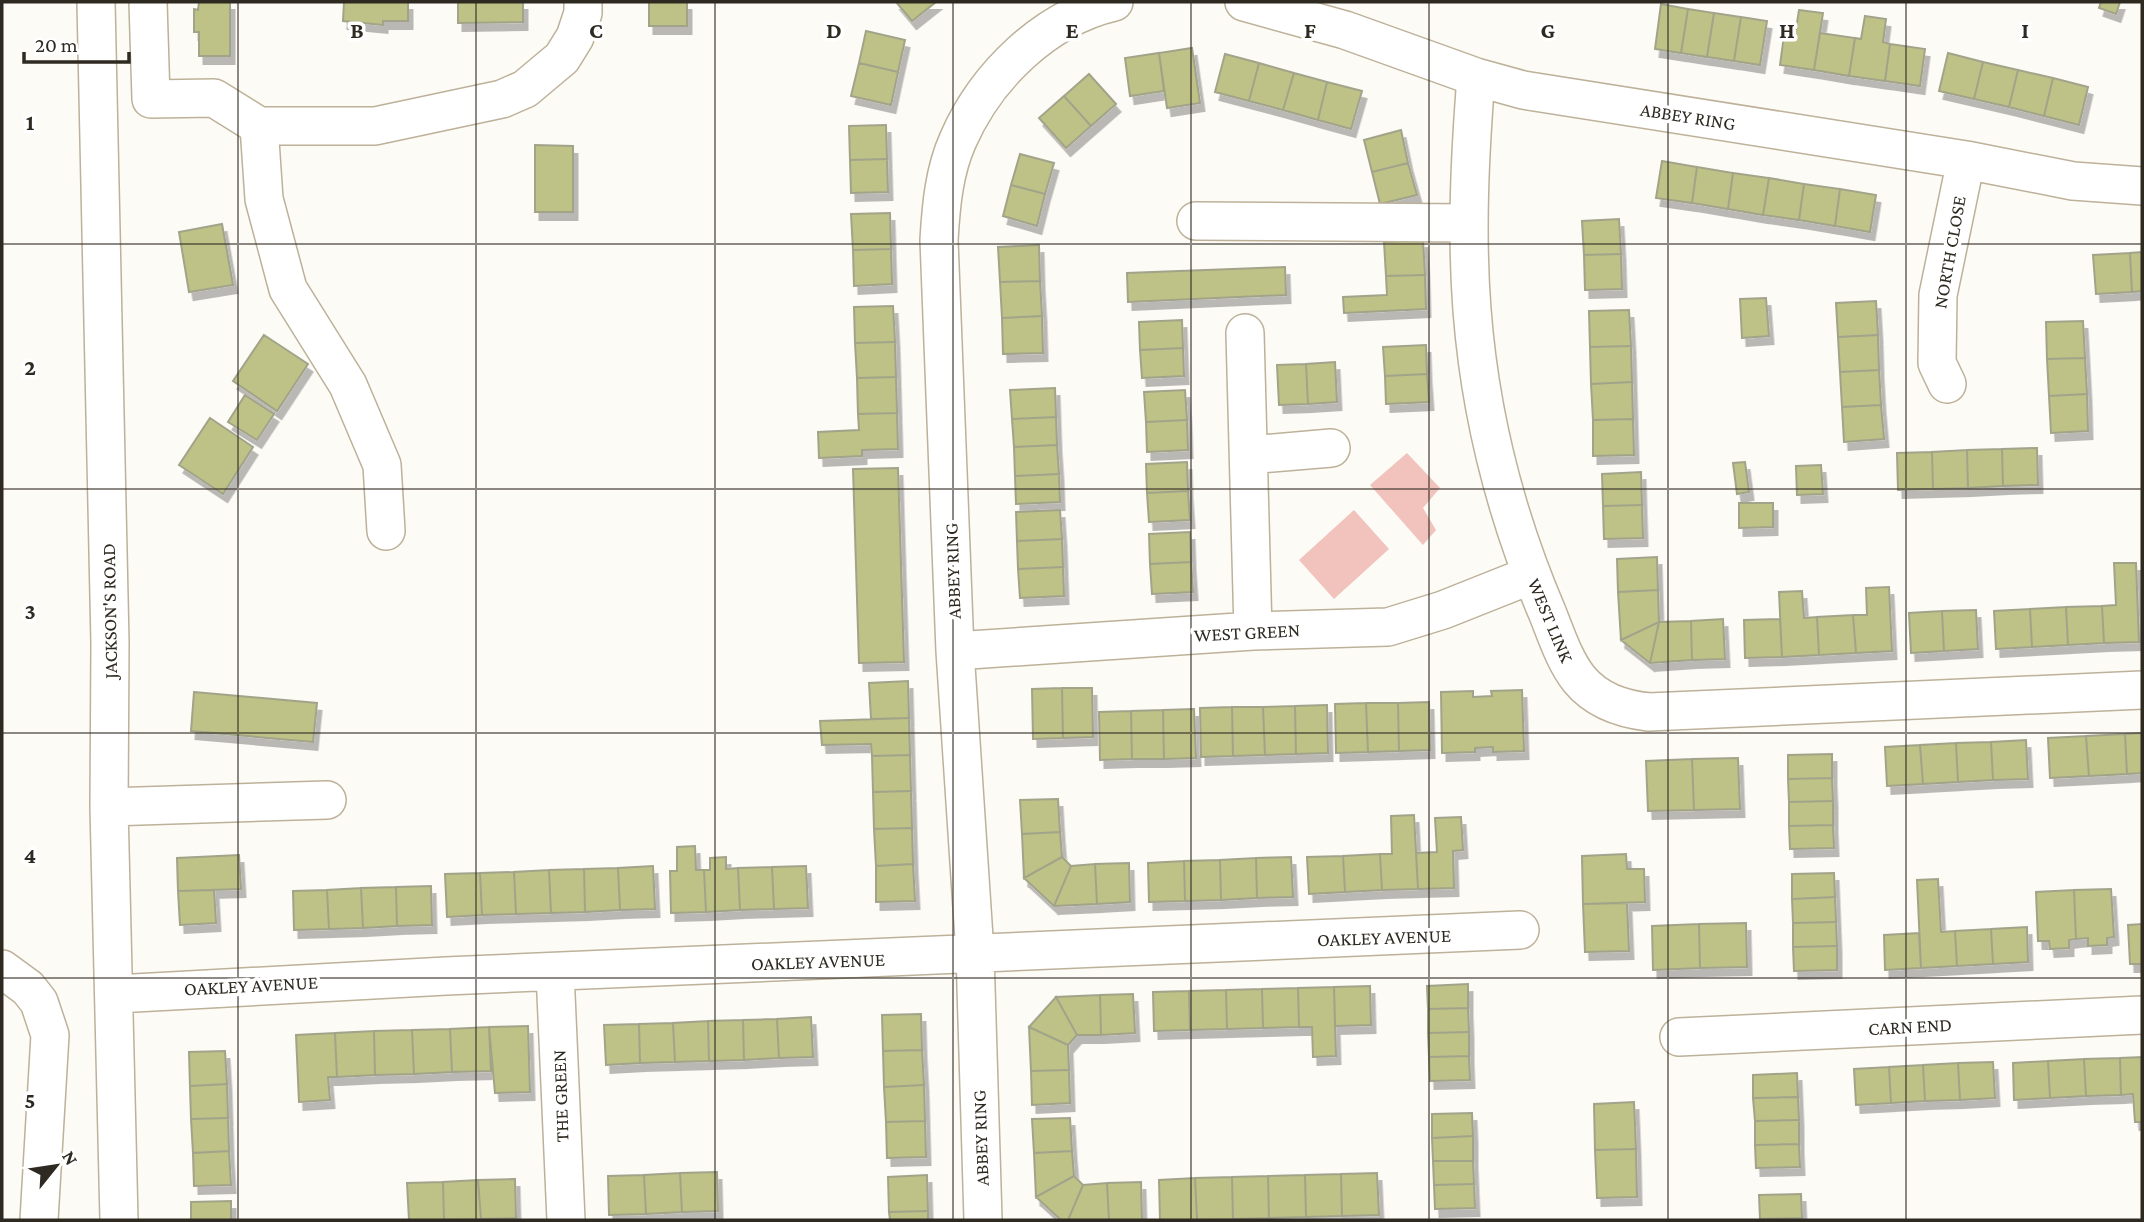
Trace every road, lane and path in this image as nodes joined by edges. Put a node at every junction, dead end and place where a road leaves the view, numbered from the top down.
1 (96, 2) edge
2 (148, 2) edge
3 (583, 2) edge
4 (1114, 2) edge
5 (1244, 2) edge
6 (1476, 77) junction
7 (259, 126) junction
8 (1966, 160) junction
9 (2142, 186) edge
10 (1196, 221) dead end
11 (1468, 223) junction
12 (1245, 333) dead end
13 (1947, 384) dead end
14 (1331, 448) dead end
15 (1249, 454) junction
16 (386, 531) dead end
17 (1531, 575) junction
18 (1253, 631) junction
19 (955, 651) junction
20 (2142, 690) edge
21 (327, 800) dead end
22 (108, 807) junction
23 (1520, 930) dead end
24 (975, 953) junction
25 (2, 969) edge
26 (555, 972) junction
27 (116, 994) junction
28 (2142, 1015) edge
29 (1679, 1037) dead end
30 (39, 1220) edge
31 (119, 1220) edge
32 (566, 1220) edge
33 (983, 1220) edge

1 - 22 street, JACKSON'S ROAD
2 - 7 street
3 - 7 street
4 - 19 street, ABBEY RING
5 - 6 street, ABBEY RING
6 - 8 street, ABBEY RING
6 - 11 street, WEST LINK
7 - 16 street
8 - 9 street, ABBEY RING
8 - 13 street, NORTH CLOSE
10 - 11 street
11 - 17 street, WEST LINK
12 - 15 street
14 - 15 street
15 - 18 street
17 - 18 street, WEST GREEN
17 - 20 street, WEST LINK
18 - 19 street, WEST GREEN
19 - 24 street, ABBEY RING
21 - 22 street
22 - 27 street, JACKSON'S ROAD
23 - 24 street, OAKLEY AVENUE
24 - 26 street, OAKLEY AVENUE
24 - 33 street, ABBEY RING
25 - 30 street
26 - 27 street, OAKLEY AVENUE
26 - 32 street, THE GREEN
27 - 31 street, JACKSON'S ROAD
28 - 29 street, CARN END

